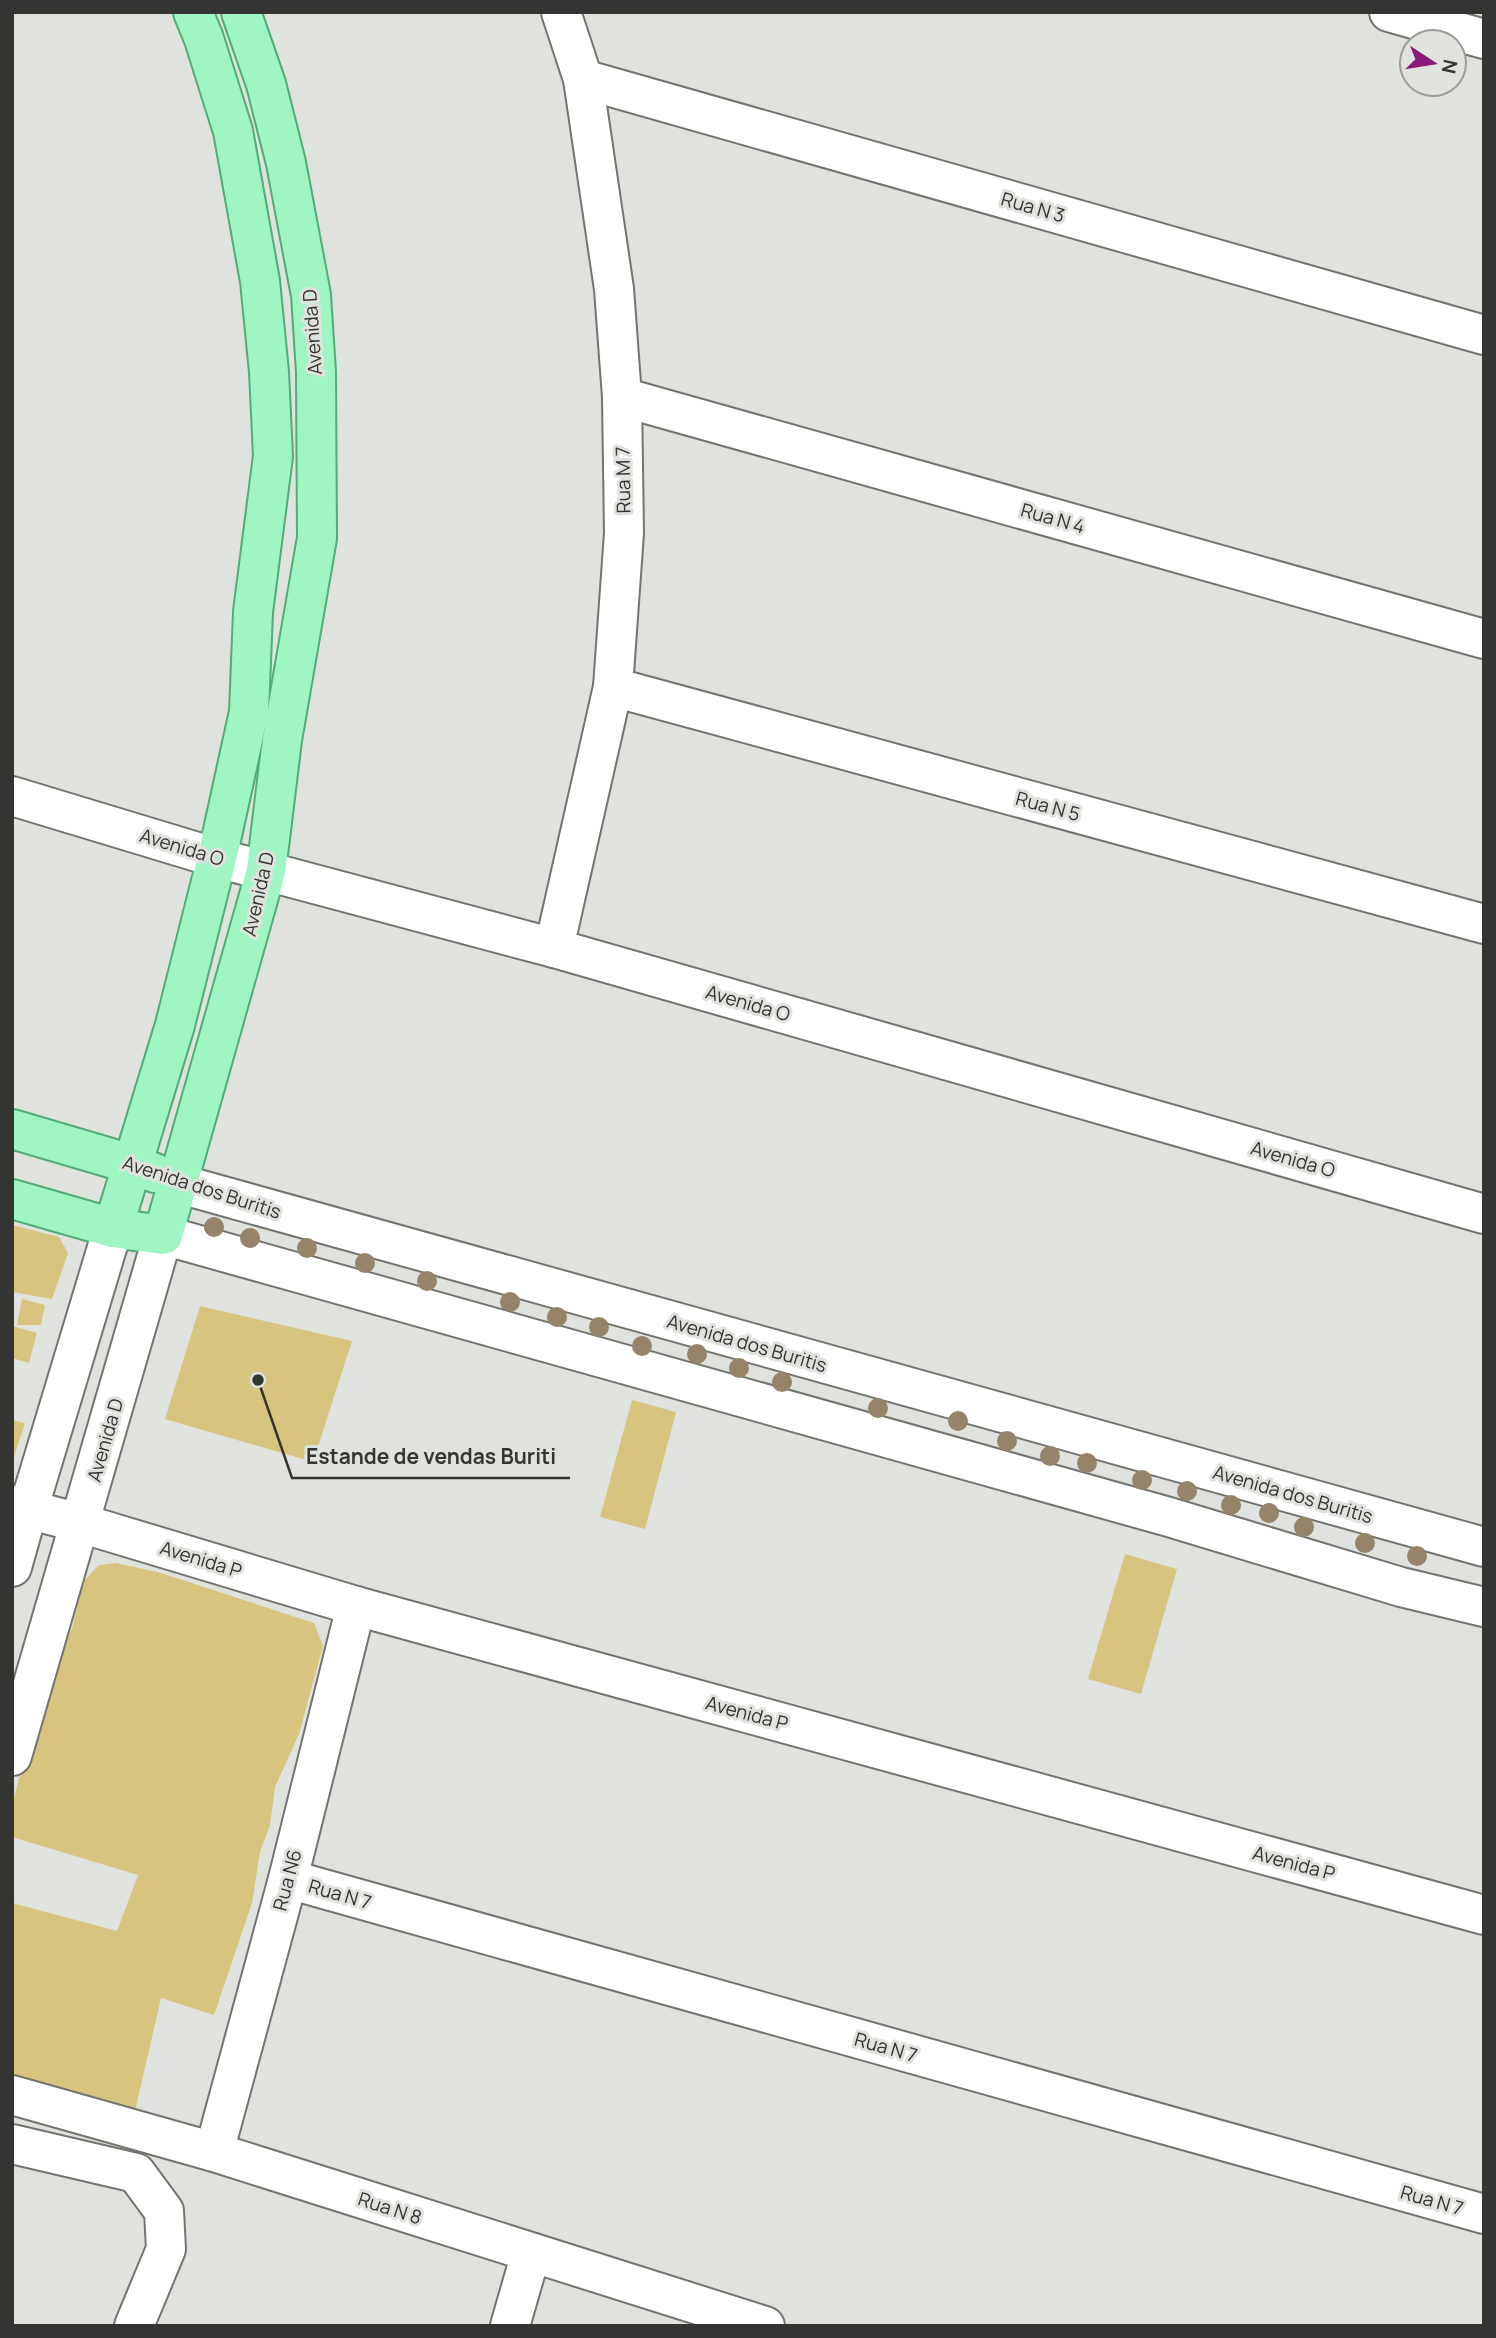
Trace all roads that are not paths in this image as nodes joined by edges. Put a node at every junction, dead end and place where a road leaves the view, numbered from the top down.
1 (193, 12) edge
2 (241, 12) edge
3 (562, 12) edge
4 (1389, 12) edge
5 (1484, 39) edge
6 (583, 79) junction
7 (1484, 335) edge
8 (622, 397) junction
9 (1484, 639) edge
10 (613, 687) junction
11 (12, 796) edge
12 (218, 858) junction
13 (266, 871) junction
14 (1484, 924) edge
15 (554, 948) junction
16 (12, 1129) edge
17 (131, 1164) junction
18 (180, 1184) junction
19 (12, 1199) edge
20 (1484, 1214) edge
21 (113, 1228) junction
22 (163, 1235) junction
23 (20, 1507) edge
24 (80, 1523) junction
25 (1484, 1547) edge
26 (12, 1567) edge
27 (356, 1606) junction
28 (1484, 1607) edge
29 (12, 1756) edge
30 (288, 1879) junction
31 (1484, 1915) edge
32 (12, 2095) edge
33 (12, 2144) edge
34 (214, 2152) junction
35 (1484, 2214) edge
36 (531, 2253) junction
37 (134, 2326) edge
38 (510, 2326) edge
39 (765, 2326) edge

1 - 12 main road
2 - 13 main road, Avenida D
3 - 6 street, Rua M 7
4 - 5 street
6 - 7 street, Rua N 3
6 - 8 street, Rua M 7
8 - 9 street, Rua N 4
8 - 10 street, Rua M 7
10 - 14 street, Rua N 5
10 - 15 street, Rua M 7
11 - 12 street, Avenida O
12 - 13 street, Avenida O
12 - 17 main road
13 - 15 street, Avenida O
13 - 18 main road, Avenida D
15 - 20 street, Avenida O
16 - 17 main road, Avenida dos Buritis
17 - 18 main road, Avenida dos Buritis
17 - 21 main road
18 - 22 main road, Avenida D
18 - 25 street, Avenida dos Buritis
19 - 21 main road
21 - 22 main road
21 - 23 street
22 - 24 street, Avenida D
22 - 28 street
23 - 24 street, Avenida P
23 - 26 street
24 - 27 street, Avenida P
24 - 29 street, Avenida D
27 - 30 street, Rua N6
27 - 31 street, Avenida P
30 - 34 street, Rua N6
30 - 35 street, Rua N 7
32 - 34 street, Rua N 8
33 - 37 street
34 - 36 street, Rua N 8
36 - 38 street
36 - 39 street, Rua N 8

